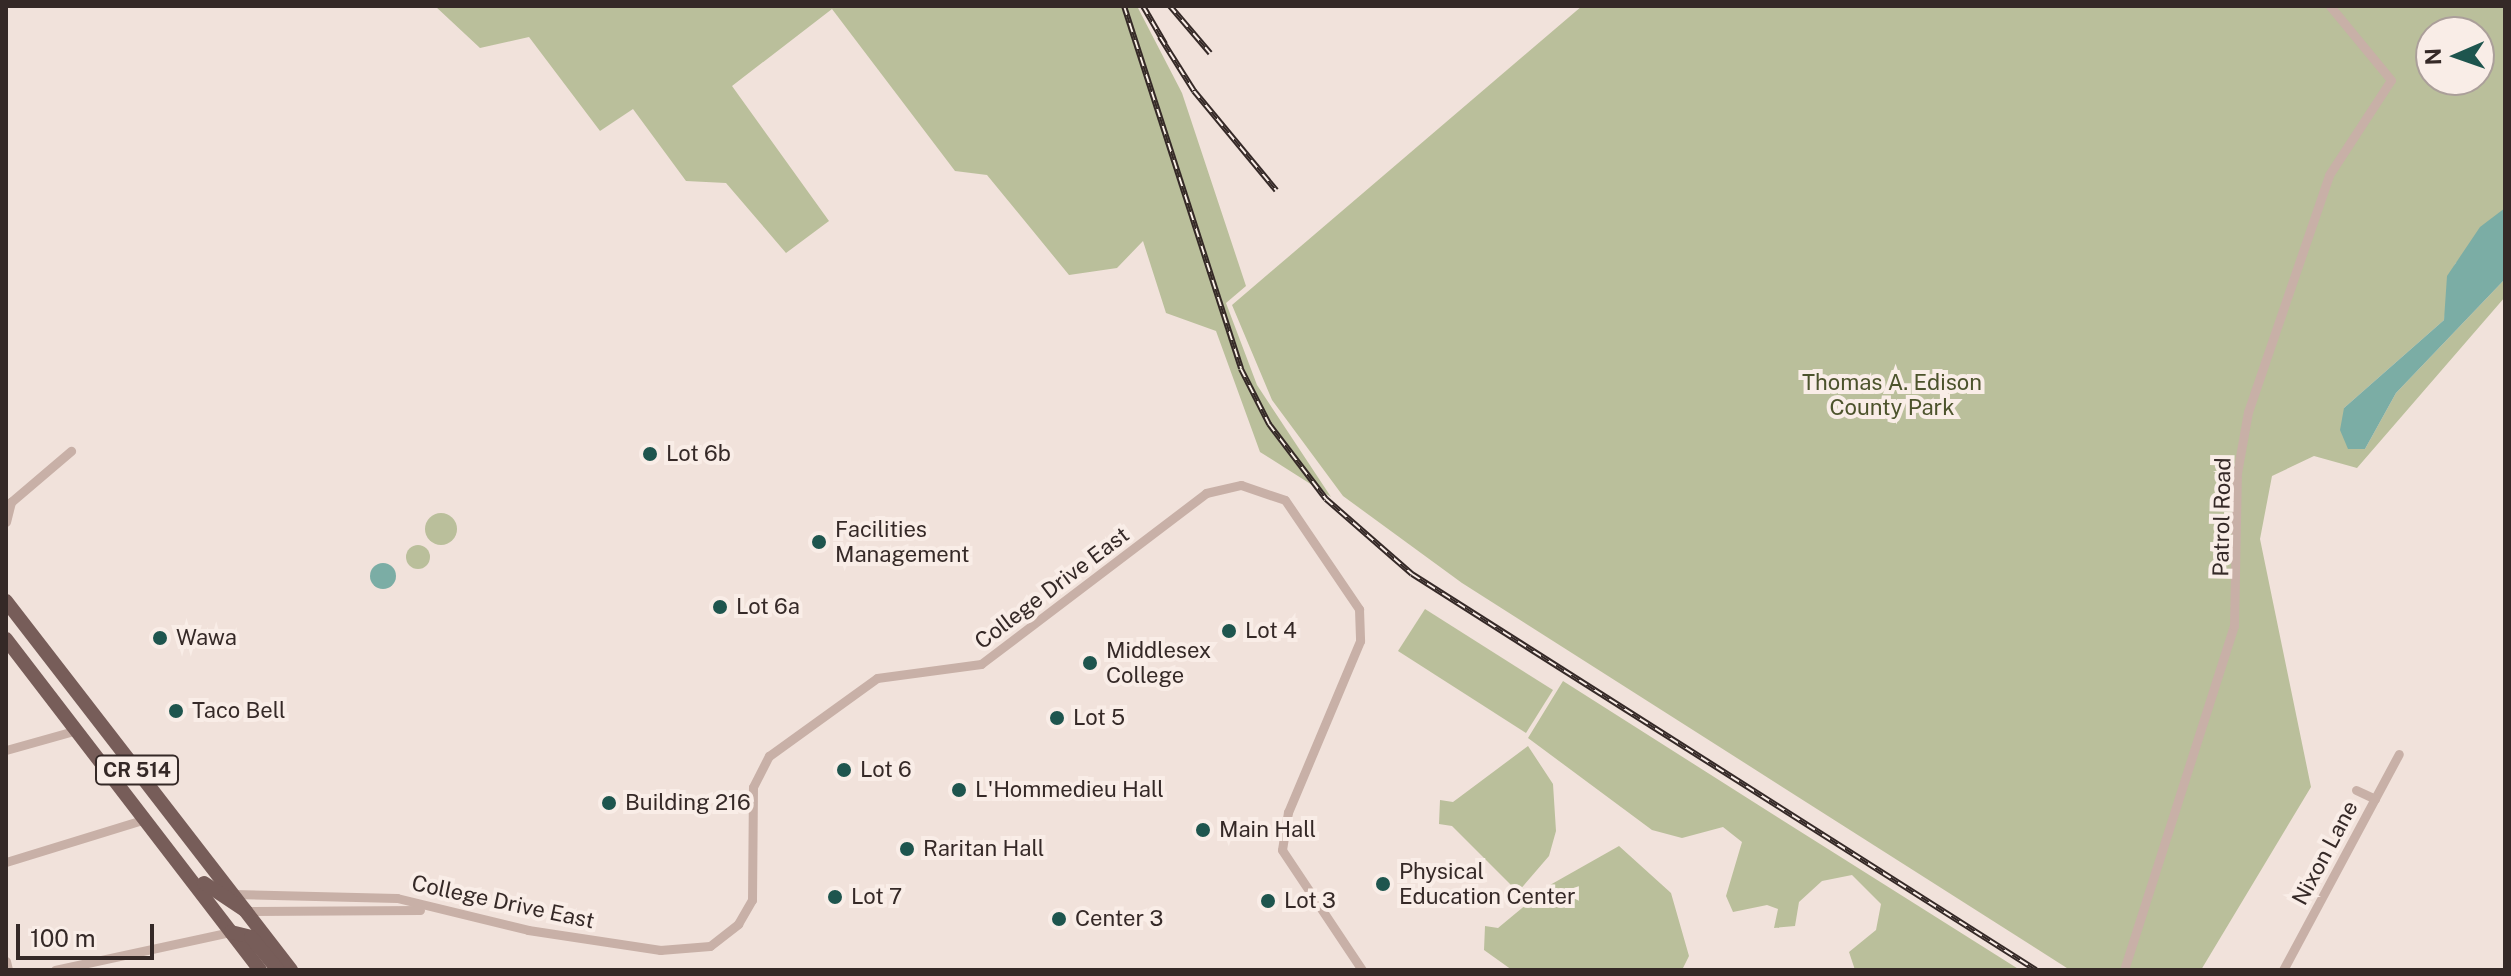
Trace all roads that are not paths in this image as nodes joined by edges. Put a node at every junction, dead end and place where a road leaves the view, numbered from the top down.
1 (2330, 6) edge
2 (71, 451) dead end
3 (8, 502) edge
4 (6, 522) edge
5 (6, 601) edge
6 (7, 642) edge
7 (77, 730) junction
8 (6, 750) edge
9 (2399, 754) dead end
10 (2356, 790) dead end
11 (2375, 799) junction
12 (146, 819) junction
13 (6, 862) edge
14 (185, 867) junction
15 (233, 894) junction
16 (435, 910) junction
17 (247, 911) junction
18 (231, 932) junction
19 (6, 961) edge
20 (8, 970) edge
21 (55, 970) edge
22 (260, 970) edge
23 (278, 970) edge
24 (291, 970) edge
25 (1362, 970) edge
26 (2124, 970) edge
27 (2283, 970) edge

1 - 26 street, Patrol Road
2 - 3 street
3 - 4 street
5 - 15 main road, CR 514
6 - 7 main road, CR 514
7 - 8 street
7 - 12 main road, CR 514
9 - 11 street, Nixon Lane
10 - 11 street
11 - 27 street, Nixon Lane
12 - 13 street
12 - 14 main road, CR 514
14 - 17 main road
14 - 18 main road, CR 514
15 - 16 street, College Drive East
15 - 17 main road, CR 514
16 - 17 street
16 - 25 street, College Drive East
17 - 24 main road, CR 514
18 - 21 street
18 - 22 main road, CR 514
18 - 23 main road
19 - 20 street

